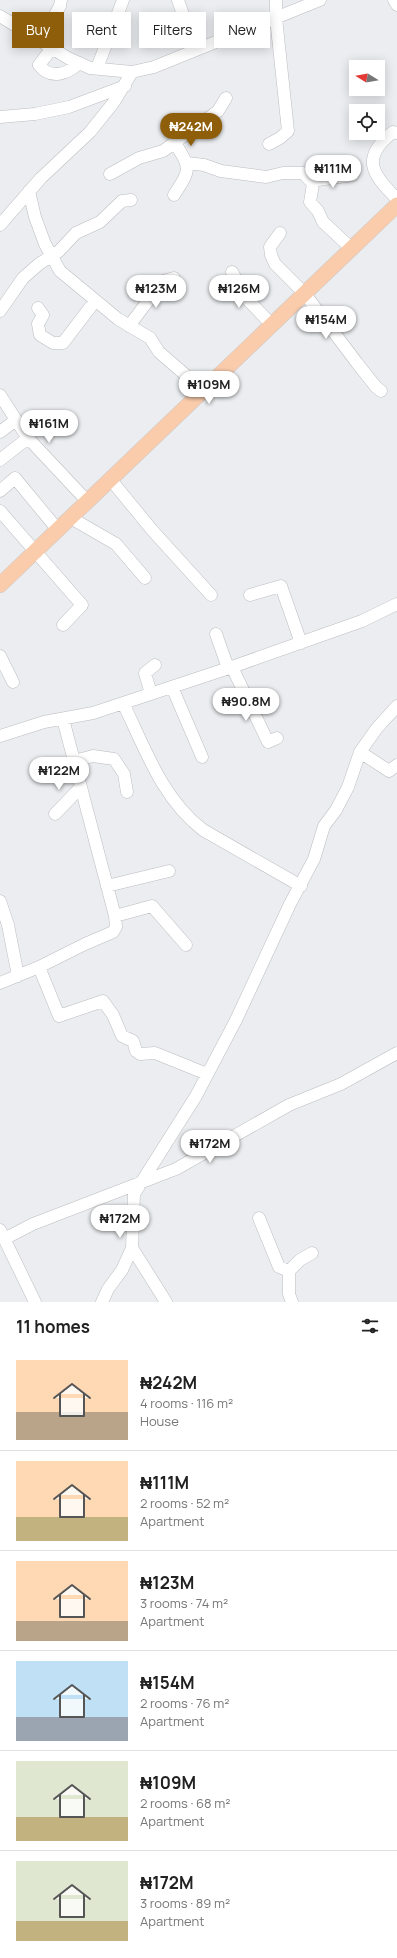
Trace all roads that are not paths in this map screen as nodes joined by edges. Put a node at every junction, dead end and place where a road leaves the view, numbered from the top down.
1 (61, 0) edge
2 (123, 0) edge
3 (178, 0) edge
4 (276, 0) edge
5 (320, 0) edge
6 (394, 0) edge
7 (397, 5) edge
8 (57, 12) edge
9 (0, 16) edge
10 (276, 18) junction
11 (12, 24) edge
12 (52, 48) joint
13 (195, 50) junction
14 (79, 63) junction
15 (97, 68) junction
16 (132, 72) junction
17 (125, 86) junction
18 (226, 98) dead end
19 (0, 117) edge
20 (397, 133) edge
21 (175, 143) junction
22 (269, 144) dead end
23 (187, 163) junction
24 (110, 174) dead end
25 (354, 175) dead end
26 (311, 181) junction
27 (30, 191) junction
28 (174, 195) dead end
29 (397, 199) edge
30 (131, 200) dead end
31 (397, 205) edge
32 (0, 225) edge
33 (280, 233) dead end
34 (352, 249) junction
35 (52, 257) junction
36 (232, 272) dead end
37 (174, 278) dead end
38 (305, 294) junction
39 (95, 301) junction
40 (38, 308) dead end
41 (0, 311) edge
42 (272, 325) junction
43 (129, 326) junction
44 (204, 391) junction
45 (381, 391) dead end
46 (0, 396) edge
47 (16, 420) junction
48 (0, 432) edge
49 (28, 438) junction
50 (0, 460) edge
51 (110, 480) junction
52 (0, 491) edge
53 (88, 502) junction
54 (0, 511) edge
55 (71, 518) junction
56 (58, 530) junction
57 (35, 552) junction
58 (145, 578) dead end
59 (0, 585) edge
60 (211, 595) dead end
61 (250, 595) dead end
62 (397, 604) edge
63 (63, 625) dead end
64 (216, 634) dead end
65 (301, 642) junction
66 (0, 656) edge
67 (155, 665) dead end
68 (230, 668) junction
69 (13, 682) dead end
70 (172, 687) junction
71 (151, 694) junction
72 (123, 703) junction
73 (270, 704) dead end
74 (397, 706) edge
75 (254, 711) junction
76 (63, 719) junction
77 (0, 736) edge
78 (277, 738) dead end
79 (360, 752) junction
80 (202, 756) dead end
81 (74, 761) junction
82 (397, 765) edge
83 (81, 786) junction
84 (127, 792) dead end
85 (55, 814) dead end
86 (170, 871) dead end
87 (107, 886) junction
88 (301, 886) junction
89 (0, 901) edge
90 (115, 916) junction
91 (186, 945) dead end
92 (39, 968) junction
93 (18, 976) junction
94 (0, 983) edge
95 (397, 1053) edge
96 (207, 1074) junction
97 (141, 1184) junction
98 (259, 1218) dead end
99 (2, 1234) edge
100 (132, 1248) junction
101 (312, 1253) dead end
102 (289, 1271) junction
103 (35, 1302) edge
104 (102, 1302) edge
105 (166, 1302) edge
106 (292, 1302) edge

1 - 8 street
2 - 15 street
3 - 13 street
4 - 10 street
5 - 10 street
6 - 7 street
9 - 11 street
10 - 13 street
10 - 22 street
12 - 14 street
12 - 14 street
13 - 16 street
14 - 15 street
15 - 16 street
16 - 17 street
17 - 19 street
17 - 27 street
18 - 21 street
20 - 29 street
21 - 23 street
21 - 24 street
23 - 26 street
23 - 28 street
25 - 26 street
26 - 34 street
27 - 32 street
27 - 35 street
30 - 35 street
31 - 34 main road
33 - 38 street
34 - 38 main road
35 - 39 street
35 - 41 street
36 - 42 street
37 - 43 street
38 - 42 main road
38 - 45 street
39 - 40 street
39 - 43 street
42 - 44 main road
43 - 44 street
44 - 51 main road
46 - 47 street
47 - 48 street
47 - 49 street
49 - 50 street
49 - 53 street
51 - 53 main road
51 - 60 street
52 - 56 street
53 - 55 main road
54 - 57 street
55 - 56 main road
55 - 58 street
56 - 57 main road
57 - 59 main road
57 - 63 street
61 - 65 street
62 - 65 street
64 - 68 street
65 - 68 street
66 - 69 street
67 - 71 street
68 - 70 street
68 - 75 street
70 - 71 street
70 - 80 street
71 - 72 street
72 - 76 street
72 - 88 street
73 - 75 street
74 - 79 street
75 - 78 street
76 - 77 street
76 - 81 street
79 - 82 street
79 - 88 street
81 - 83 street
81 - 84 street
83 - 85 street
83 - 87 street
86 - 87 street
87 - 90 street
88 - 96 street
89 - 93 street
90 - 91 street
90 - 92 street
92 - 93 street
92 - 96 street
93 - 94 street
95 - 97 street
96 - 97 street
97 - 99 street
97 - 100 street
98 - 102 street
99 - 103 street
100 - 104 street
100 - 105 street
101 - 102 street
102 - 106 street

